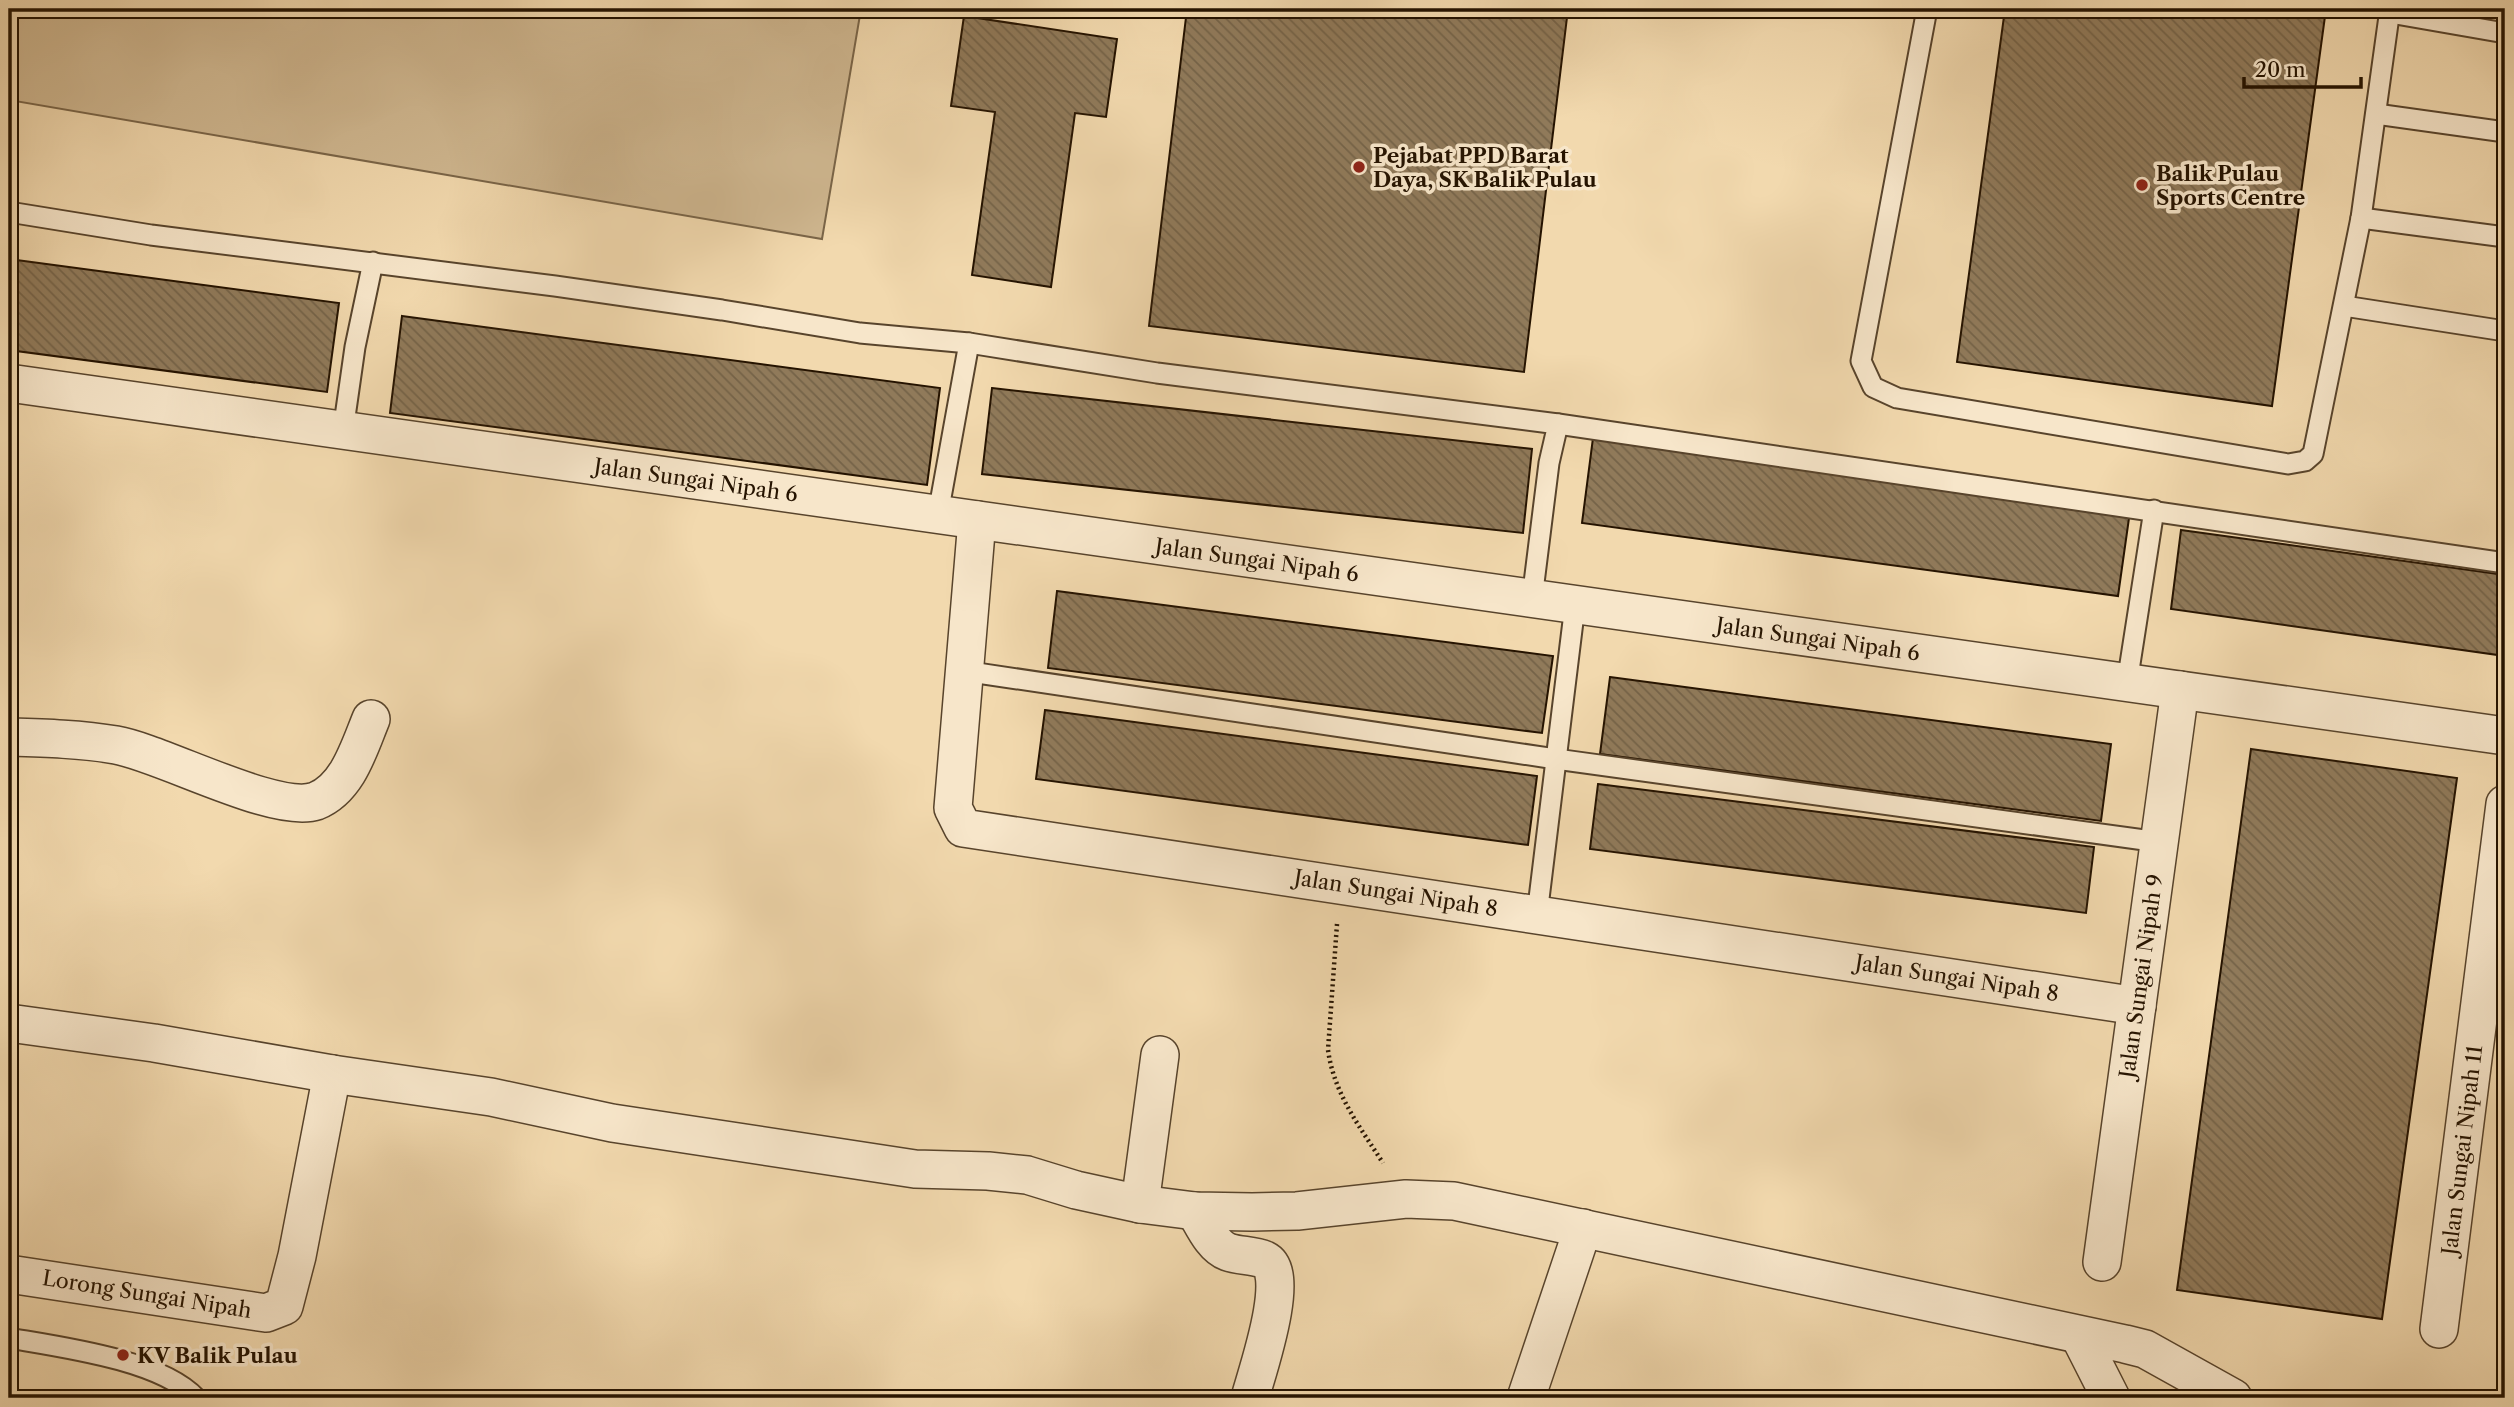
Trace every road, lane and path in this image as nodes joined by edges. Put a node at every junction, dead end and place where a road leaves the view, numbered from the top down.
1 (1927, 9) edge
2 (2390, 11) edge
3 (2505, 33) edge
4 (2376, 114) junction
5 (2505, 132) edge
6 (9, 212) edge
7 (2361, 218) junction
8 (2505, 237) edge
9 (373, 262) junction
10 (2344, 306) junction
11 (2505, 331) edge
12 (969, 343) junction
13 (9, 383) edge
14 (1558, 424) junction
15 (343, 431) junction
16 (2154, 510) junction
17 (938, 514) junction
18 (977, 520) junction
19 (2505, 563) edge
20 (1532, 599) junction
21 (1575, 605) junction
22 (964, 671) junction
23 (2127, 683) junction
24 (2180, 690) junction
25 (371, 719) dead end
26 (2505, 736) edge
27 (9, 737) edge
28 (1556, 759) junction
29 (2505, 804) edge
30 (2159, 842) junction
31 (1339, 885) junction
32 (1537, 915) junction
33 (2137, 1006) junction
34 (9, 1023) edge
35 (1160, 1055) dead end
36 (332, 1074) junction
37 (1406, 1199) junction
38 (1140, 1204) junction
39 (1195, 1211) junction
40 (1583, 1228) junction
41 (2102, 1262) dead end
42 (9, 1274) edge
43 (2439, 1329) dead end
44 (2079, 1335) junction
45 (9, 1338) edge
46 (196, 1398) edge
47 (1250, 1398) edge
48 (1526, 1398) edge
49 (2111, 1398) edge
50 (2233, 1398) edge

1 - 10 lane
2 - 3 lane
2 - 4 lane
4 - 5 lane
4 - 7 lane
6 - 9 lane
7 - 8 lane
7 - 10 lane
9 - 12 lane
9 - 15 lane
10 - 11 lane
12 - 14 lane
12 - 17 lane
13 - 15 street, Jalan Sungai Nipah 6
14 - 16 lane
14 - 20 lane
15 - 17 street, Jalan Sungai Nipah 6
16 - 19 lane
16 - 23 lane
17 - 18 street, Jalan Sungai Nipah 6
18 - 20 street, Jalan Sungai Nipah 6
18 - 22 street, Jalan Sungai Nipah 8
20 - 21 street, Jalan Sungai Nipah 6
21 - 23 street, Jalan Sungai Nipah 6
21 - 28 lane
22 - 28 lane
22 - 31 street, Jalan Sungai Nipah 8
23 - 24 street, Jalan Sungai Nipah 6
24 - 26 street, Jalan Sungai Nipah 6
24 - 30 street, Jalan Sungai Nipah 9
25 - 27 street
28 - 30 lane
28 - 32 lane
29 - 43 street, Jalan Sungai Nipah 11
30 - 33 street, Jalan Sungai Nipah 9
31 - 32 street, Jalan Sungai Nipah 8
31 - 37 path
32 - 33 street, Jalan Sungai Nipah 8
33 - 41 street, Jalan Sungai Nipah 9
34 - 36 street
35 - 38 street
36 - 38 street
36 - 42 street, Lorong Sungai Nipah
37 - 39 street
37 - 40 street
38 - 39 street
39 - 47 street
40 - 44 street
40 - 48 street
44 - 49 street
44 - 50 street
45 - 46 lane

